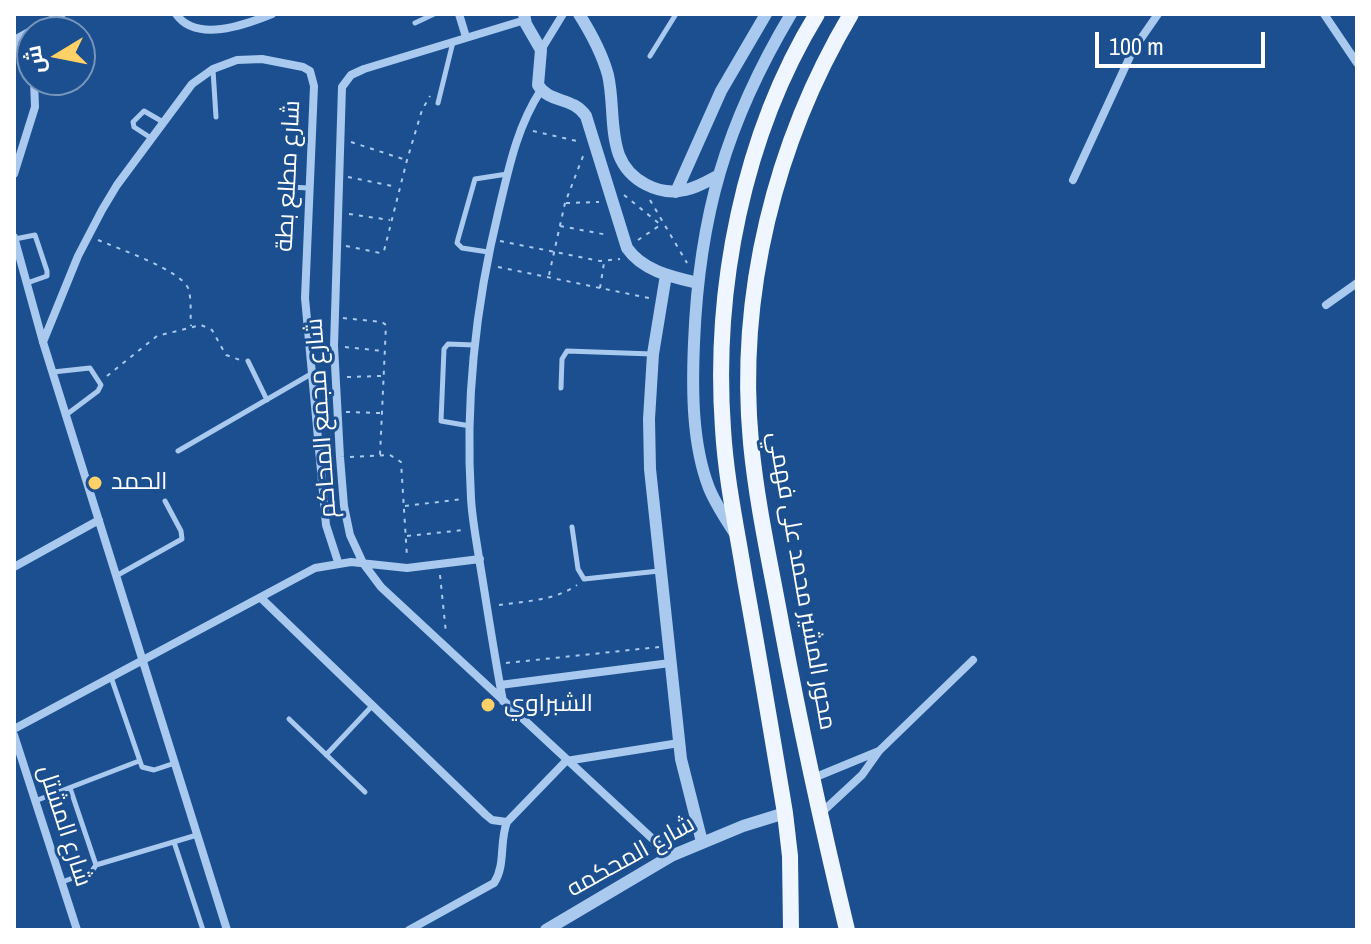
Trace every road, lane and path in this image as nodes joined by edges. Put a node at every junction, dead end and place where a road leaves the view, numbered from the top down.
1 (62, 14) edge
2 (176, 14) edge
3 (272, 14) edge
4 (434, 14) edge
5 (459, 14) edge
6 (563, 14) edge
7 (579, 14) edge
8 (676, 14) edge
9 (766, 14) edge
10 (791, 14) edge
11 (817, 14) edge
12 (851, 14) edge
13 (1158, 14) edge
14 (1324, 14) edge
15 (525, 17) edge
16 (415, 23) dead end
17 (466, 37) junction
18 (453, 41) junction
19 (14, 42) edge
20 (541, 50) junction
21 (650, 56) dead end
22 (1357, 63) edge
23 (213, 69) junction
24 (443, 86) junction
25 (541, 90) junction
26 (35, 96) edge
27 (438, 103) dead end
28 (216, 117) dead end
29 (163, 122) junction
30 (520, 127) junction
31 (616, 137) junction
32 (151, 138) junction
33 (340, 139) junction
34 (593, 143) junction
35 (407, 160) junction
36 (14, 174) edge
37 (508, 174) junction
38 (339, 175) junction
39 (719, 175) junction
40 (639, 180) junction
41 (1073, 180) dead end
42 (607, 182) junction
43 (289, 187) dead end
44 (399, 187) junction
45 (309, 188) junction
46 (676, 192) junction
47 (613, 202) junction
48 (565, 203) junction
49 (338, 213) junction
50 (391, 220) junction
51 (662, 224) junction
52 (560, 226) junction
53 (88, 236) junction
54 (14, 238) edge
55 (491, 239) junction
56 (337, 244) junction
57 (626, 246) junction
58 (488, 252) junction
59 (554, 252) junction
60 (604, 261) junction
61 (485, 265) junction
62 (666, 275) junction
63 (549, 276) junction
64 (698, 282) junction
65 (27, 283) junction
66 (1357, 283) edge
67 (600, 288) junction
68 (662, 301) junction
69 (1326, 305) dead end
70 (334, 317) junction
71 (191, 327) junction
72 (43, 342) junction
73 (474, 345) junction
74 (334, 346) junction
75 (384, 351) junction
76 (653, 354) junction
77 (248, 361) joint
78 (53, 372) junction
79 (311, 374) junction
80 (382, 376) junction
81 (335, 378) junction
82 (100, 381) junction
83 (561, 388) dead end
84 (267, 400) junction
85 (337, 412) junction
86 (381, 413) junction
87 (66, 415) junction
88 (470, 426) junction
89 (178, 451) dead end
90 (380, 455) junction
91 (340, 457) junction
92 (471, 498) junction
93 (165, 501) dead end
94 (404, 506) junction
95 (99, 520) junction
96 (572, 527) dead end
97 (474, 529) junction
98 (406, 536) junction
99 (738, 539) junction
100 (480, 559) junction
101 (338, 562) junction
102 (363, 563) junction
103 (438, 564) junction
104 (14, 567) edge
105 (407, 568) junction
106 (660, 571) junction
107 (116, 576) junction
108 (584, 579) junction
109 (261, 598) junction
110 (486, 607) junction
111 (668, 646) junction
112 (448, 650) junction
113 (973, 660) dead end
114 (143, 661) junction
115 (670, 663) junction
116 (496, 665) junction
117 (111, 677) junction
118 (500, 685) junction
119 (503, 702) junction
120 (373, 705) junction
121 (289, 719) dead end
122 (14, 732) edge
123 (679, 743) junction
124 (879, 751) junction
125 (326, 755) junction
126 (139, 761) junction
127 (566, 761) junction
128 (175, 763) junction
129 (811, 779) junction
130 (70, 788) junction
131 (365, 792) dead end
132 (35, 801) junction
133 (785, 813) junction
134 (819, 815) junction
135 (507, 822) junction
136 (197, 835) junction
137 (174, 842) junction
138 (702, 842) junction
139 (671, 856) junction
140 (96, 865) junction
141 (62, 882) junction
142 (77, 930) edge
143 (203, 930) edge
144 (227, 930) edge
145 (409, 930) edge
146 (546, 930) edge
147 (791, 930) edge
148 (847, 930) edge

1 - 19 street
2 - 3 street
4 - 16 lane
5 - 17 street
6 - 20 street
7 - 31 street
8 - 21 lane
9 - 46 street
10 - 39 street
11 - 99 main road
12 - 129 main road, محور المشير محمد على فهمي
13 - 41 street
14 - 22 street
15 - 17 street, شارع مجمع المحاكم
15 - 20 street
17 - 18 street, شارع مجمع المحاكم
18 - 24 lane
18 - 33 street, شارع مجمع المحاكم
20 - 25 street
23 - 28 lane
23 - 29 street, شارع مطلع بطة
23 - 45 street, شارع مطلع بطة
24 - 27 lane
24 - 35 path
25 - 30 street
25 - 34 street
26 - 36 street
29 - 32 street, شارع مطلع بطة
29 - 32 lane
30 - 34 path
30 - 37 street
31 - 34 street
31 - 40 street
32 - 53 street, شارع مطلع بطة
33 - 35 path
33 - 38 street, شارع مجمع المحاكم
34 - 42 street
34 - 48 path
35 - 44 path
37 - 55 street
37 - 58 lane
38 - 44 path
38 - 49 street, شارع مجمع المحاكم
39 - 46 street
39 - 64 street
40 - 46 street
40 - 51 path
42 - 47 street
42 - 51 path
43 - 45 lane
44 - 50 path
45 - 79 street, شارع مطلع بطة
47 - 48 path
47 - 57 street
48 - 52 path
49 - 50 path
49 - 56 street, شارع مجمع المحاكم
50 - 56 path
51 - 57 path
51 - 64 path
52 - 57 path
52 - 59 path
53 - 71 path
53 - 72 street, شارع مطلع بطة
54 - 65 street
54 - 65 lane
55 - 58 street
55 - 59 path
56 - 70 street, شارع مجمع المحاكم
57 - 60 path
57 - 62 street
58 - 61 street
59 - 60 path
59 - 63 path
60 - 67 path
61 - 63 path
61 - 73 street
62 - 64 street
62 - 68 street
63 - 67 path
64 - 99 street
65 - 72 street
66 - 69 street
67 - 68 path
68 - 76 street
70 - 74 street, شارع مجمع المحاكم
70 - 75 path
71 - 77 path
71 - 82 path
72 - 78 street
73 - 88 street
73 - 88 lane
74 - 75 path
74 - 81 street, شارع مجمع المحاكم
75 - 80 path
76 - 83 lane
76 - 106 street
77 - 84 lane
78 - 82 lane
78 - 87 street
79 - 84 lane
79 - 101 street, شارع مطلع بطة
80 - 81 path
80 - 86 path
81 - 85 street, شارع مجمع المحاكم
82 - 87 lane
84 - 89 lane
85 - 86 path
85 - 91 street, شارع مجمع المحاكم
86 - 90 path
87 - 95 street
88 - 92 street
90 - 91 path
90 - 94 path
91 - 102 street, شارع مجمع المحاكم
92 - 94 path
92 - 97 street
93 - 107 lane
94 - 98 path
95 - 104 street
95 - 107 street
96 - 108 lane
97 - 98 path
97 - 100 street
98 - 105 path
99 - 133 main road
100 - 103 street
100 - 110 street
101 - 102 street
101 - 109 street
102 - 105 street
102 - 112 street, شارع مجمع المحاكم
103 - 105 street
103 - 112 path
106 - 108 lane
106 - 111 street
107 - 114 street
108 - 110 path
109 - 114 street
109 - 120 street
110 - 116 street
111 - 115 street
111 - 116 path
112 - 119 street, شارع مجمع المحاكم
113 - 124 street
114 - 117 street
114 - 128 street
115 - 118 street
115 - 123 street
116 - 118 street
117 - 122 street
117 - 126 lane
118 - 119 street
119 - 127 street, شارع مجمع المحاكم
120 - 125 lane
120 - 135 street
121 - 125 lane
122 - 132 street, شارع المشتل
123 - 127 street
123 - 138 street
124 - 129 street
124 - 134 street
125 - 131 lane
126 - 128 lane
126 - 130 lane
127 - 135 street
127 - 139 street, شارع مجمع المحاكم
128 - 136 street
129 - 134 main road, محور المشير محمد على فهمي
130 - 132 lane
130 - 140 lane
132 - 141 street, شارع المشتل
133 - 138 street, شارع المحكمه
133 - 147 main road
134 - 148 main road, محور المشير محمد على فهمي
135 - 145 street
136 - 137 lane
136 - 144 street
137 - 140 lane
137 - 143 lane
138 - 139 street, شارع المحكمه
139 - 146 street, شارع المحكمه
140 - 141 lane
141 - 142 street, شارع المشتل

